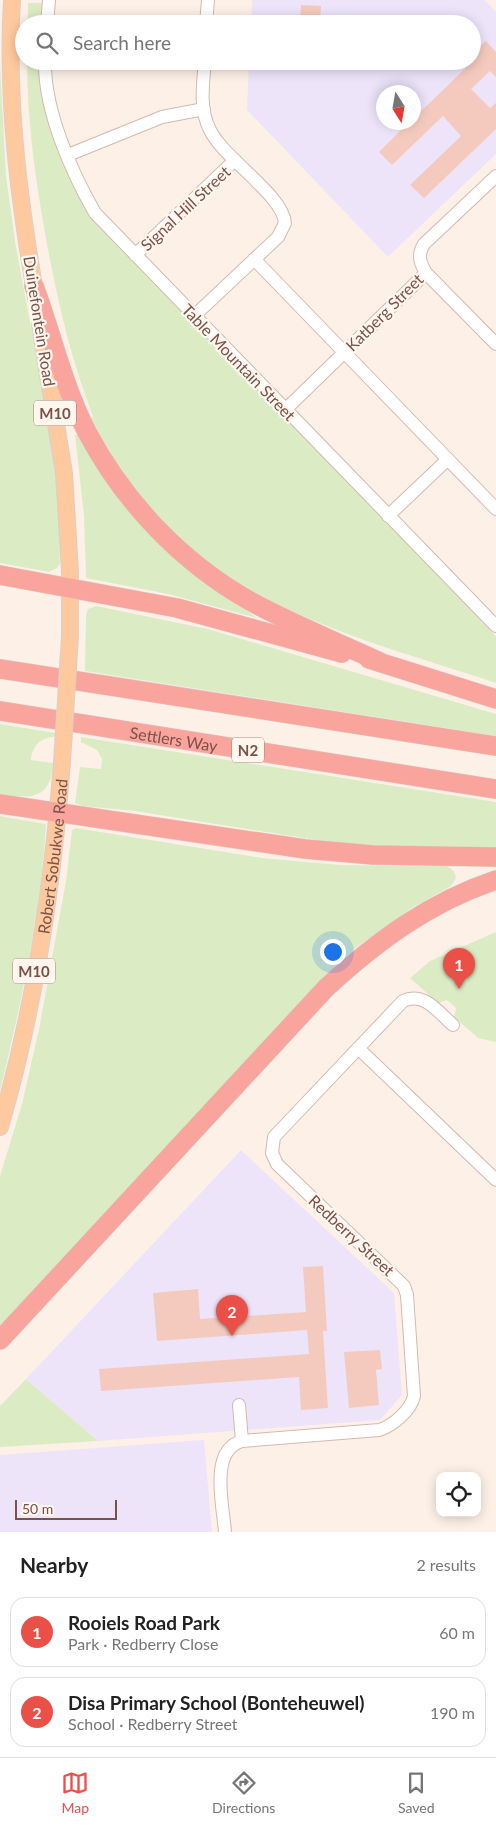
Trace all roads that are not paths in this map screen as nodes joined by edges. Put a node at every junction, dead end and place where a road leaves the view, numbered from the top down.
1 (12, 0) edge
2 (49, 0) edge
3 (208, 0) edge
4 (48, 15) edge
5 (207, 15) edge
6 (46, 70) edge
7 (204, 70) edge
8 (204, 109) junction
9 (68, 155) junction
10 (235, 160) junction
11 (496, 176) edge
12 (135, 255) junction
13 (254, 259) junction
14 (426, 273) junction
15 (34, 286) junction
16 (194, 316) junction
17 (496, 344) edge
18 (343, 353) junction
19 (286, 409) junction
20 (448, 459) junction
21 (496, 509) edge
22 (388, 516) junction
23 (0, 575) edge
24 (70, 588) junction
25 (496, 626) edge
26 (380, 662) junction
27 (0, 669) edge
28 (496, 699) edge
29 (0, 711) edge
30 (496, 746) edge
31 (62, 762) joint
32 (496, 789) edge
33 (0, 804) edge
34 (58, 813) junction
35 (496, 857) edge
36 (496, 880) edge
37 (453, 1025) dead end
38 (358, 1048) junction
39 (0, 1127) edge
40 (496, 1180) edge
41 (0, 1340) edge
42 (239, 1405) dead end
43 (242, 1441) junction
44 (225, 1532) edge

1 - 15 main road, Duinefontein Road / M10
2 - 4 street
3 - 5 street
6 - 9 street, Table Mountain Street
7 - 8 street
8 - 9 street
8 - 10 street
9 - 12 street, Table Mountain Street
10 - 12 street, Signal Hill Street
10 - 13 street
11 - 14 street, Katberg Street
12 - 16 street, Table Mountain Street
13 - 16 street
13 - 18 street
14 - 17 street
14 - 18 street, Katberg Street
15 - 24 main road, Duinefontein Road / M10
15 - 26 highway
16 - 19 street, Table Mountain Street
18 - 19 street
18 - 20 street, Katberg Street
19 - 22 street, Table Mountain Street
20 - 21 street, Katberg Street
20 - 22 street
22 - 25 street, Table Mountain Street
23 - 24 highway
24 - 26 highway
24 - 31 main road, Duinefontein Road / M10, bridge
26 - 28 highway
27 - 30 highway
29 - 32 highway, Settlers Way / N2
31 - 34 main road, Robert Sobukwe Road / M10
33 - 34 highway
34 - 35 highway
34 - 39 main road, Robert Sobukwe Road / M10
36 - 41 highway
37 - 38 street, Redberry Street
38 - 40 street
38 - 43 street, Redberry Street
42 - 43 street
43 - 44 street

